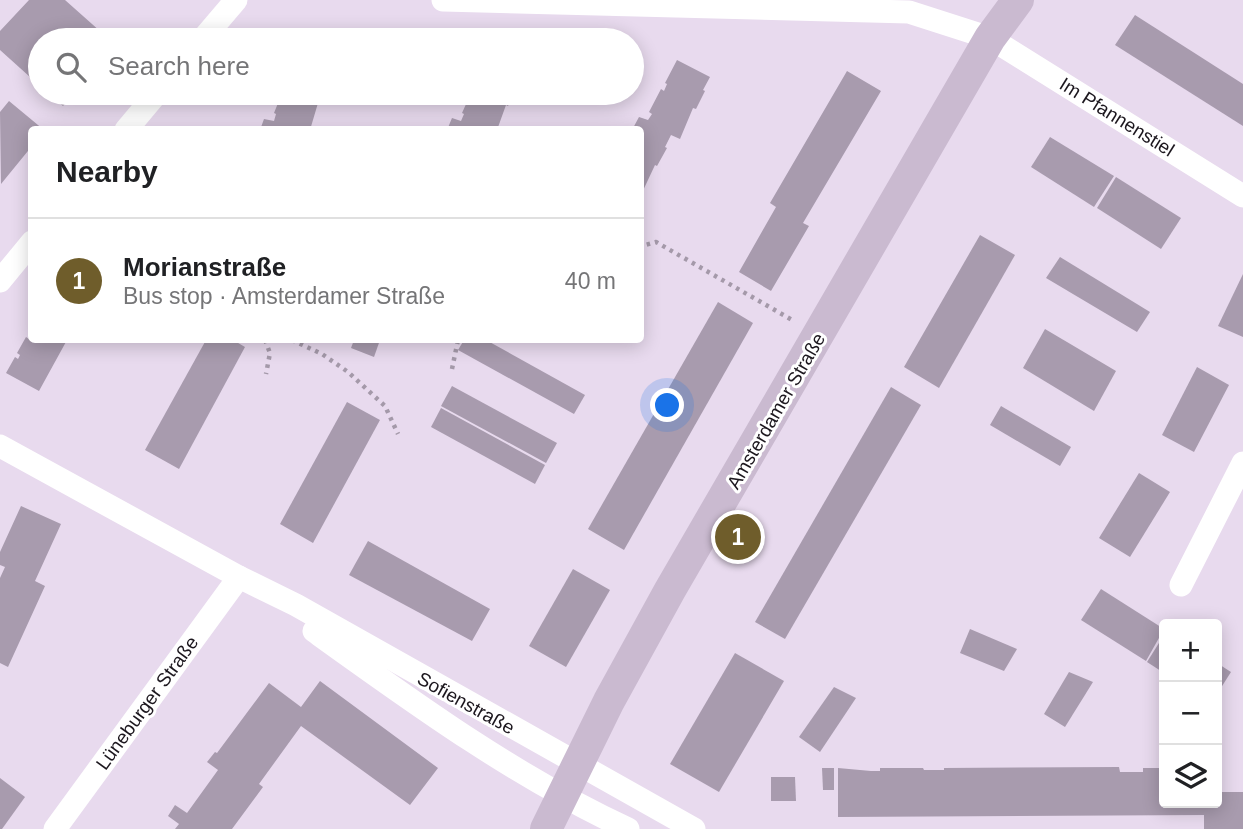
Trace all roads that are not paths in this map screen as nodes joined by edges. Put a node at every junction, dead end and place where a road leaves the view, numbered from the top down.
1 (236, 0) edge
2 (443, 0) edge
3 (1018, 0) edge
4 (212, 28) edge
5 (990, 38) junction
6 (147, 105) edge
7 (129, 126) edge
8 (1243, 196) edge
9 (28, 247) edge
10 (0, 281) edge
11 (0, 446) edge
12 (1243, 463) edge
13 (239, 577) junction
14 (1181, 585) dead end
15 (577, 764) junction
16 (562, 795) junction
17 (55, 829) edge
18 (546, 829) edge
19 (628, 829) edge
20 (694, 829) edge

1 - 4 street
2 - 5 street, Im Pfannenstiel
3 - 5 street, Amsterdamer Straße
5 - 8 street, Im Pfannenstiel
5 - 15 street, Amsterdamer Straße
6 - 7 street
9 - 10 street
11 - 13 street, Sofienstraße
12 - 14 street
13 - 15 street, Sofienstraße
13 - 16 street, Sofienstraße
13 - 17 street, Lüneburger Straße
15 - 16 street, Amsterdamer Straße
15 - 20 street, Sofienstraße
16 - 18 street, Amsterdamer Straße
16 - 19 street, Sofienstraße

